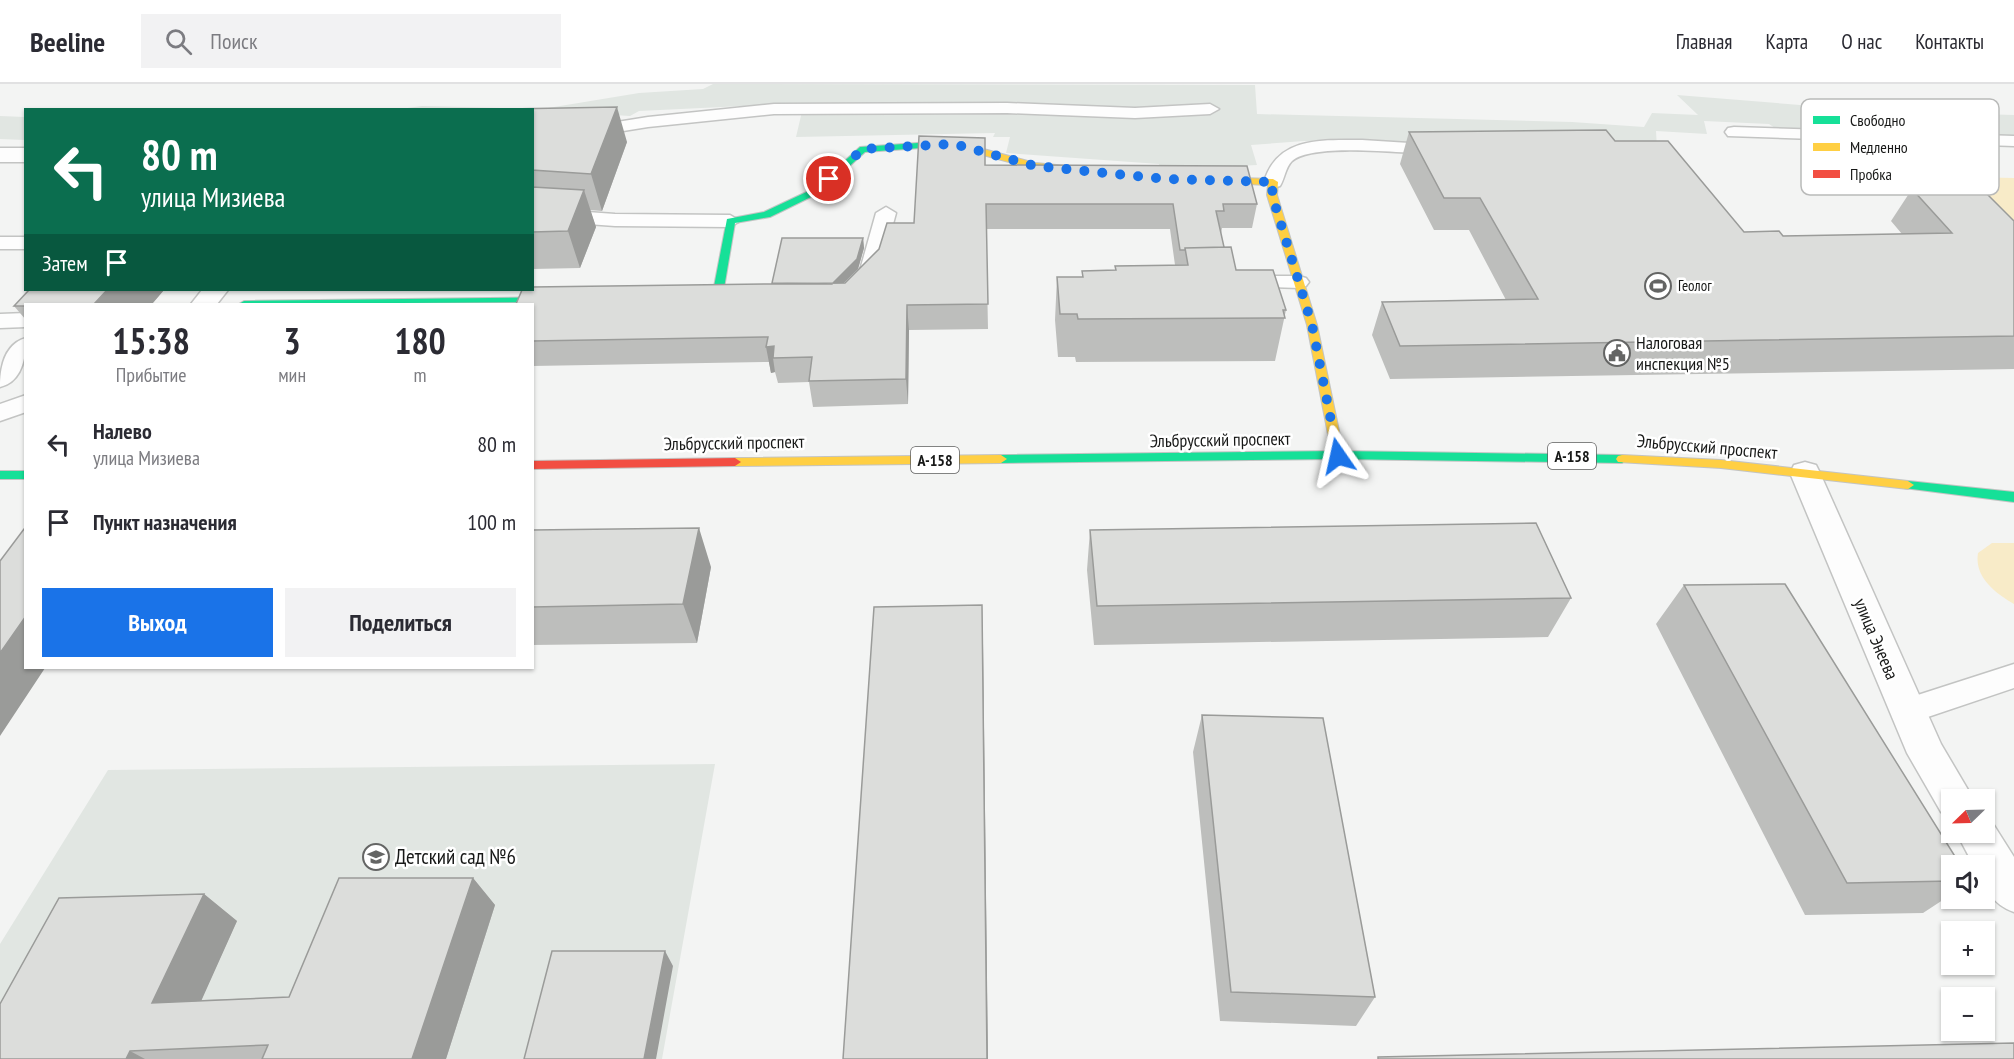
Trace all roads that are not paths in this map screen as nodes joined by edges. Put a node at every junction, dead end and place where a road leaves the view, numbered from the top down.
1 (1210, 109) dead end
2 (1734, 132) dead end
3 (534, 133) edge
4 (1801, 134) edge
5 (1999, 141) edge
6 (2014, 141) edge
7 (1464, 151) edge
8 (0, 155) edge
9 (24, 155) edge
10 (1094, 172) edge
11 (1198, 180) edge
12 (1273, 182) junction
13 (886, 213) dead end
14 (534, 214) edge
15 (729, 221) junction
16 (0, 243) edge
17 (24, 243) edge
18 (1299, 282) junction
19 (1216, 283) edge
20 (214, 291) edge
21 (847, 294) edge
22 (573, 300) edge
23 (673, 300) edge
24 (717, 300) junction
25 (739, 301) edge
26 (205, 303) edge
27 (326, 303) edge
28 (24, 320) edge
29 (0, 321) edge
30 (24, 348) edge
31 (0, 380) edge
32 (24, 404) edge
33 (0, 413) edge
34 (1338, 456) junction
35 (534, 465) edge
36 (1805, 473) junction
37 (0, 475) edge
38 (24, 475) edge
39 (2014, 497) edge
40 (2014, 676) edge
41 (1907, 711) junction
42 (1948, 789) edge
43 (1983, 843) edge
44 (2014, 893) edge

1 - 3 lane
2 - 4 lane
5 - 6 lane
7 - 12 lane
8 - 9 street
10 - 15 street
11 - 12 street
12 - 18 street
13 - 21 lane
14 - 15 lane
15 - 24 street
16 - 17 lane
18 - 19 lane
18 - 34 street
20 - 26 street
22 - 27 street
23 - 24 street
24 - 25 lane
28 - 29 lane
30 - 31 lane
32 - 33 lane
34 - 35 street, Эльбрусский проспект / А-158
34 - 36 street, Эльбрусский проспект / А-158
36 - 39 street, Эльбрусский проспект / А-158
36 - 41 street, улица Энеева
37 - 38 street
40 - 41 lane
41 - 42 street, улица Энеева
43 - 44 street

